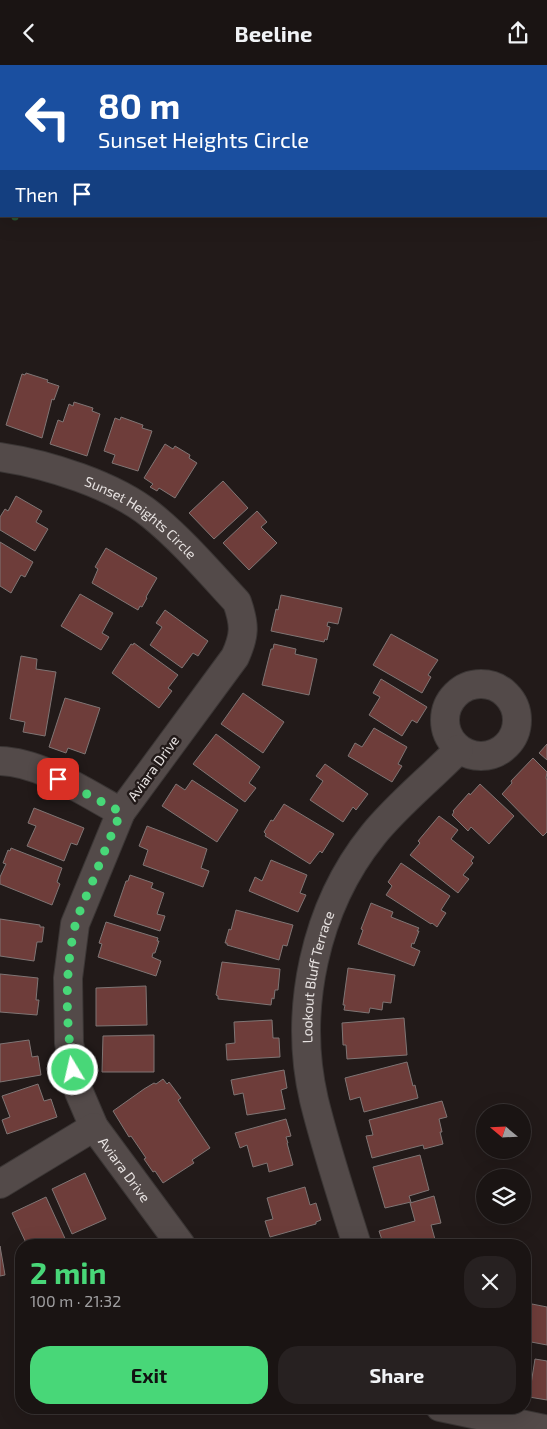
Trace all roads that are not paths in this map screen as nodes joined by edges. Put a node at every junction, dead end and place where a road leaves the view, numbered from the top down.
1 (0, 457) edge
2 (244, 627) joint
3 (458, 749) dead end
4 (0, 761) edge
5 (121, 812) junction
6 (94, 1127) junction
7 (0, 1184) edge
8 (177, 1239) edge
9 (355, 1239) edge
10 (473, 1414) edge
11 (544, 1429) edge

1 - 2 street, Sunset Heights Circle
2 - 5 street, Aviara Drive
3 - 9 street, Lookout Bluff Terrace
4 - 5 street
5 - 6 street, Aviara Drive
6 - 7 street
6 - 8 street, Aviara Drive
10 - 11 street

